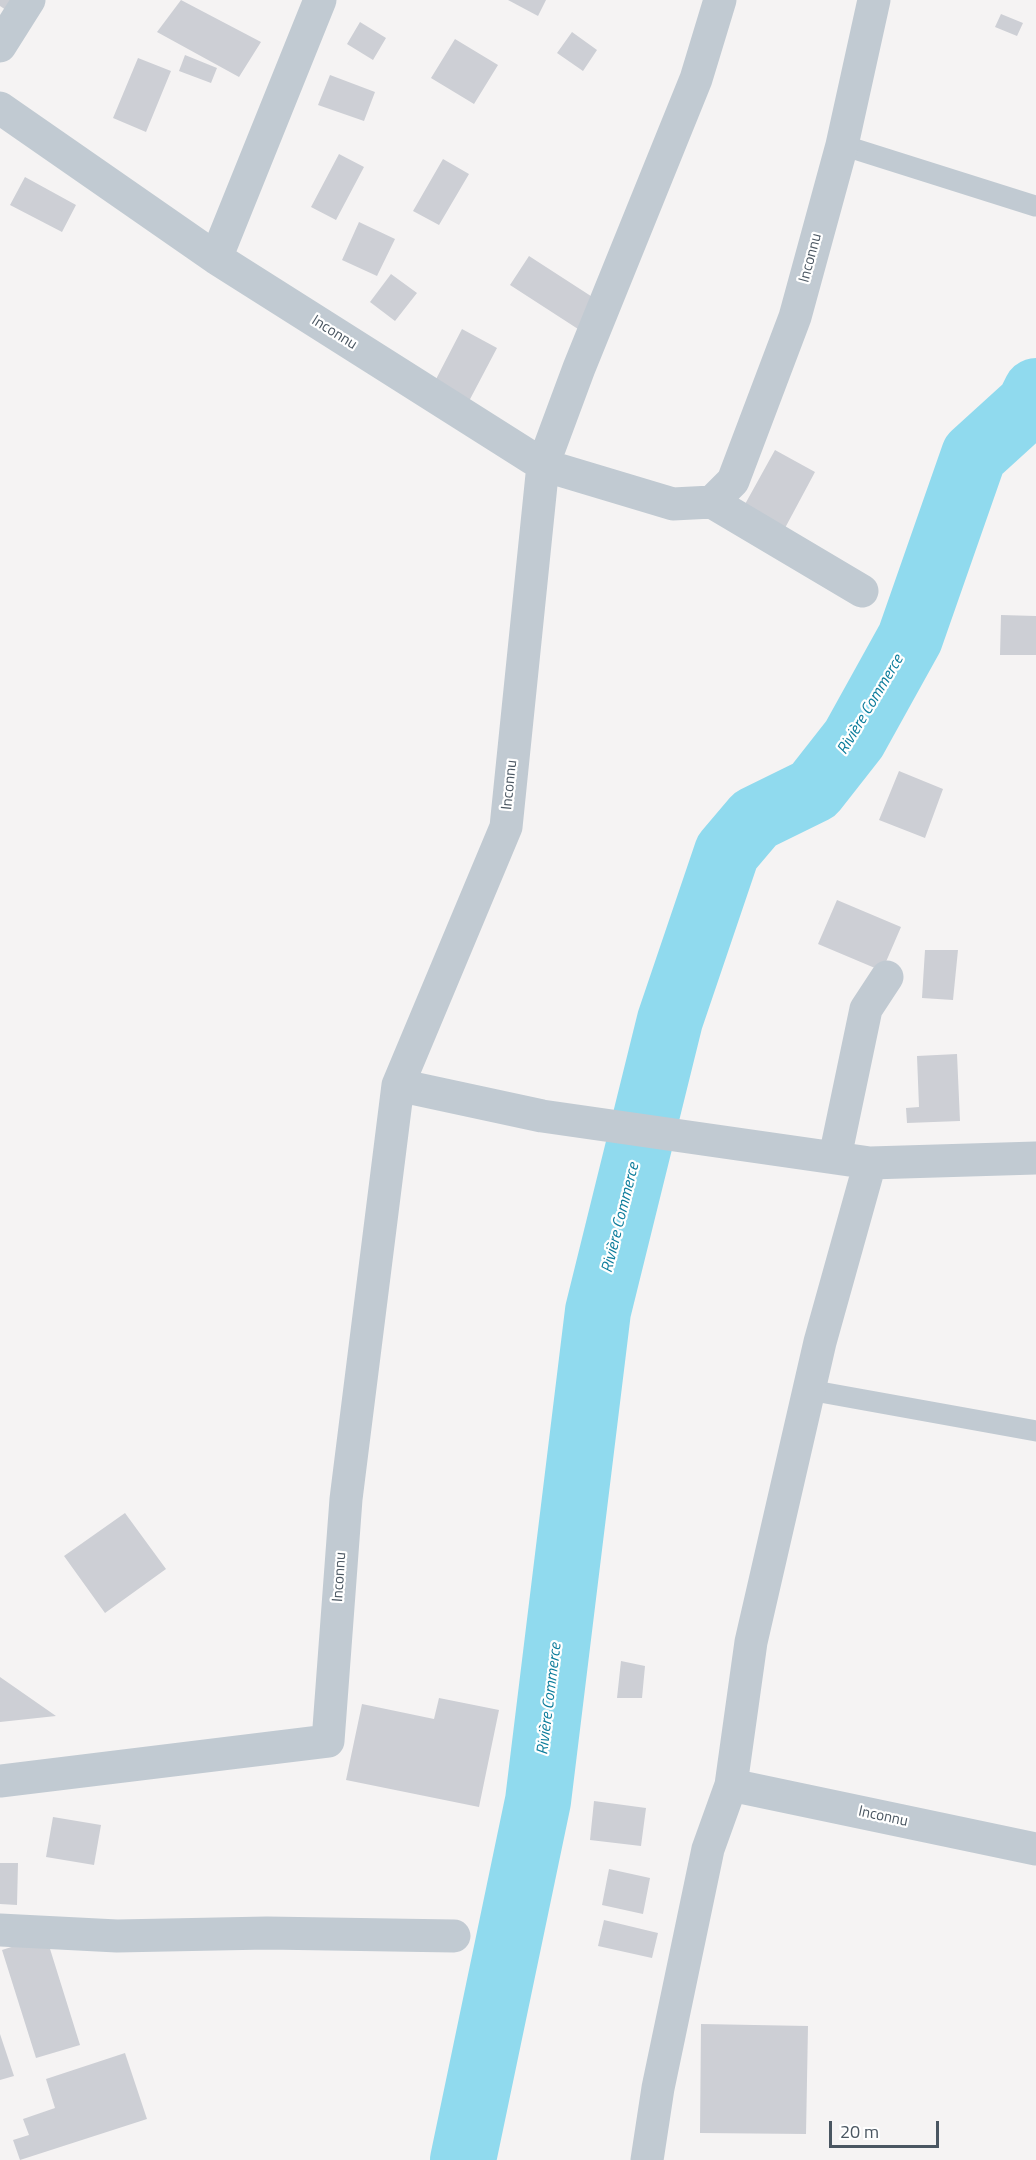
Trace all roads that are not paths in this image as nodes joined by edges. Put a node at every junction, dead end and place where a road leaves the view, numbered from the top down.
1 (29, 0) edge
2 (320, 0) edge
3 (720, 0) edge
4 (874, 0) edge
5 (0, 46) edge
6 (0, 108) edge
7 (842, 145) junction
8 (1035, 206) edge
9 (216, 258) junction
10 (548, 452) junction
11 (712, 502) junction
12 (862, 591) dead end
13 (887, 977) dead end
14 (398, 1085) junction
15 (835, 1157) junction
16 (1036, 1158) edge
17 (870, 1163) junction
18 (809, 1390) junction
19 (1036, 1431) edge
20 (0, 1780) edge
21 (731, 1785) junction
22 (1036, 1849) edge
23 (0, 1930) edge
24 (454, 1936) dead end
25 (647, 2160) edge

1 - 5 street
2 - 9 street
3 - 10 street, Inconnu
4 - 7 street, Inconnu
6 - 9 street, Inconnu
7 - 8 lane
7 - 11 street, Inconnu
9 - 10 street, Inconnu
10 - 11 street, Inconnu
10 - 14 street, Inconnu
11 - 12 street
13 - 15 street
14 - 15 street
14 - 20 street, Inconnu
15 - 17 street
16 - 17 street
17 - 18 street
18 - 19 lane
18 - 21 street
21 - 22 street, Inconnu
21 - 25 street
23 - 24 street

